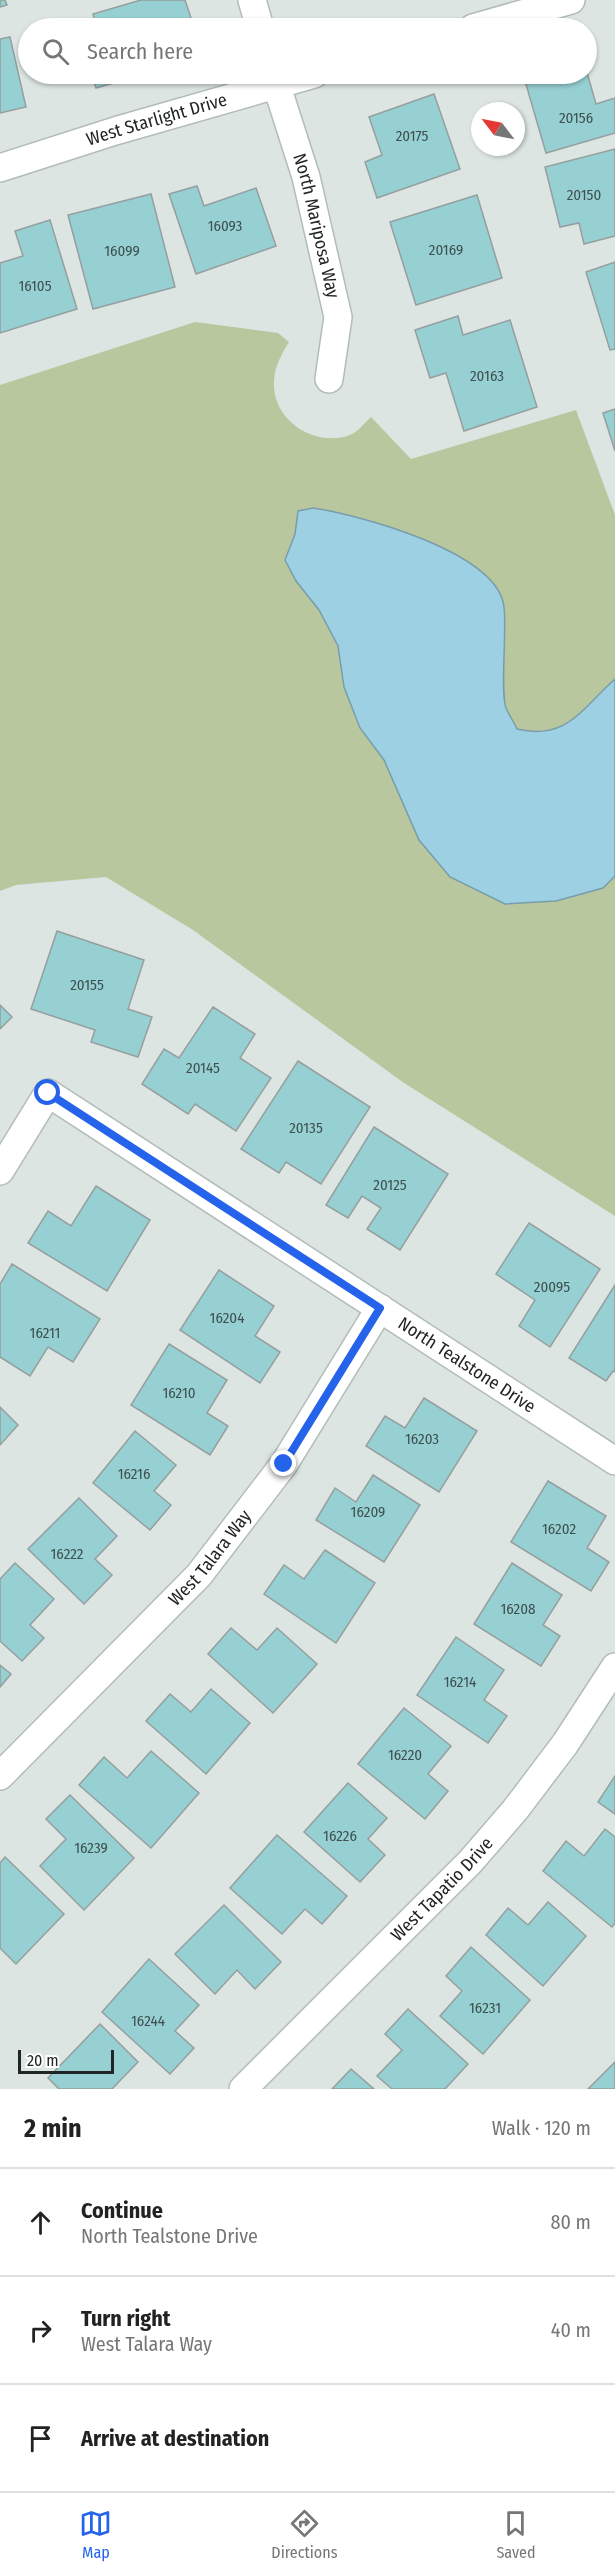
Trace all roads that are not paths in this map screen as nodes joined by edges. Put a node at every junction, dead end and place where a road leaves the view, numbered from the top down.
1 (252, 0) edge
2 (571, 0) edge
3 (257, 18) edge
4 (508, 18) edge
5 (260, 84) edge
6 (277, 84) edge
7 (0, 168) edge
8 (329, 379) dead end
9 (0, 1171) edge
10 (380, 1308) junction
11 (615, 1461) edge
12 (615, 1667) edge
13 (0, 1776) edge
14 (243, 2089) edge

1 - 3 street
2 - 4 street
5 - 7 street, West Starlight Drive
6 - 8 street, North Mariposa Way
9 - 10 street, North Tealstone Drive
10 - 11 street, North Tealstone Drive
10 - 13 street, West Talara Way
12 - 14 street, West Tapatio Drive

